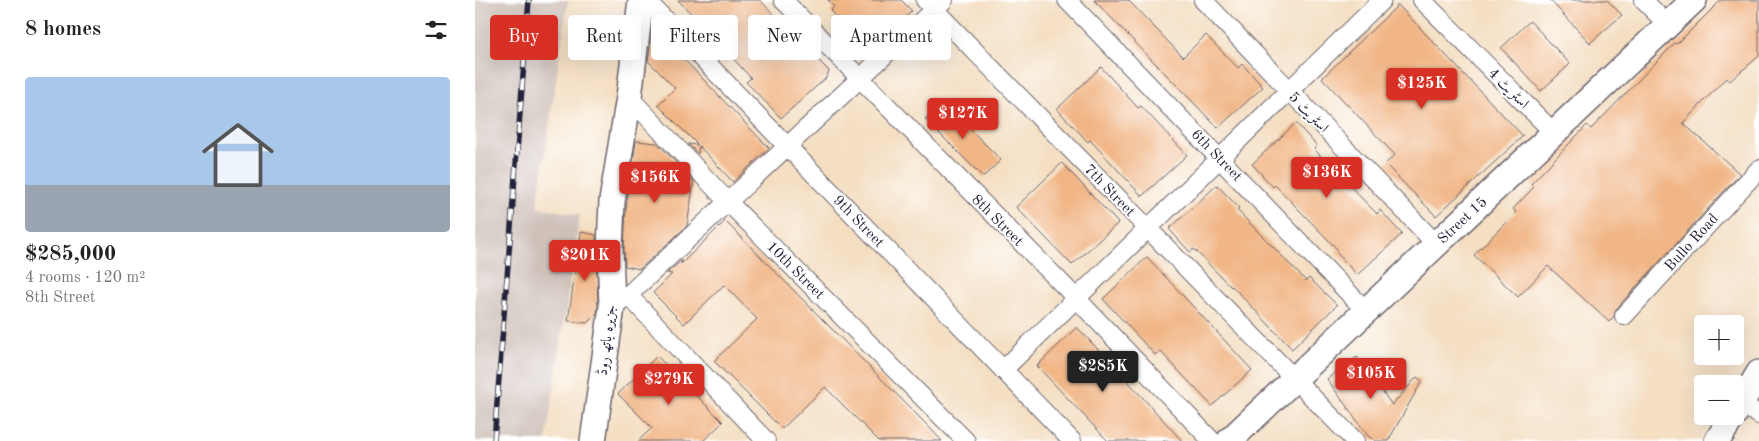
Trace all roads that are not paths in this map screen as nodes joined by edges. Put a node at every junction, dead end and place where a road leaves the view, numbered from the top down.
1 (641, 0) edge
2 (646, 0) edge
3 (783, 0) edge
4 (1067, 0) edge
5 (1203, 0) edge
6 (1382, 0) edge
7 (1422, 0) edge
8 (1643, 0) edge
9 (1695, 0) edge
10 (935, 3) edge
11 (1668, 25) junction
12 (859, 79) junction
13 (1289, 91) junction
14 (629, 97) junction
15 (1554, 133) junction
16 (787, 147) junction
17 (1219, 158) junction
18 (1759, 169) edge
19 (728, 202) junction
20 (1147, 229) junction
21 (1436, 244) junction
22 (1076, 298) junction
23 (620, 301) junction
24 (1366, 311) junction
25 (1624, 316) dead end
26 (1003, 370) junction
27 (1759, 373) edge
28 (1295, 379) junction
29 (1744, 407) edge
30 (1731, 425) edge
31 (593, 441) edge
32 (766, 441) edge
33 (966, 441) edge
34 (1072, 441) edge
35 (1212, 441) edge
36 (1229, 441) edge
37 (1355, 441) edge
38 (1717, 441) edge

1 - 14 street, جزیرہ باتھ روڈ
2 - 16 street, 9th Street
3 - 12 street, 8th Street
4 - 17 street, 6th Street
5 - 13 street, اسٹریٹ 5
6 - 13 street
7 - 15 street, اسٹریٹ 4
8 - 11 street
9 - 11 street, Street 15
10 - 12 street
10 - 20 street, 7th Street
11 - 15 street, Street 15
12 - 16 street
12 - 22 street, 8th Street
13 - 17 street
13 - 21 street, اسٹریٹ 5
14 - 19 street, 10th Street
14 - 23 street, جزیرہ باتھ روڈ
15 - 21 street, Street 15
16 - 19 street
16 - 26 street, 9th Street
17 - 20 street
17 - 24 street, 6th Street
18 - 25 street, Bullo Road
19 - 23 street
19 - 33 street, 10th Street
20 - 22 street
20 - 28 street, 7th Street
21 - 24 street, Street 15
22 - 26 street
22 - 35 street, 8th Street
23 - 31 street, جزیرہ باتھ روڈ
23 - 32 street
24 - 28 street, Street 15
26 - 34 street, 9th Street
27 - 29 street
28 - 36 street, Street 15
28 - 37 street, 7th Street
30 - 38 street

